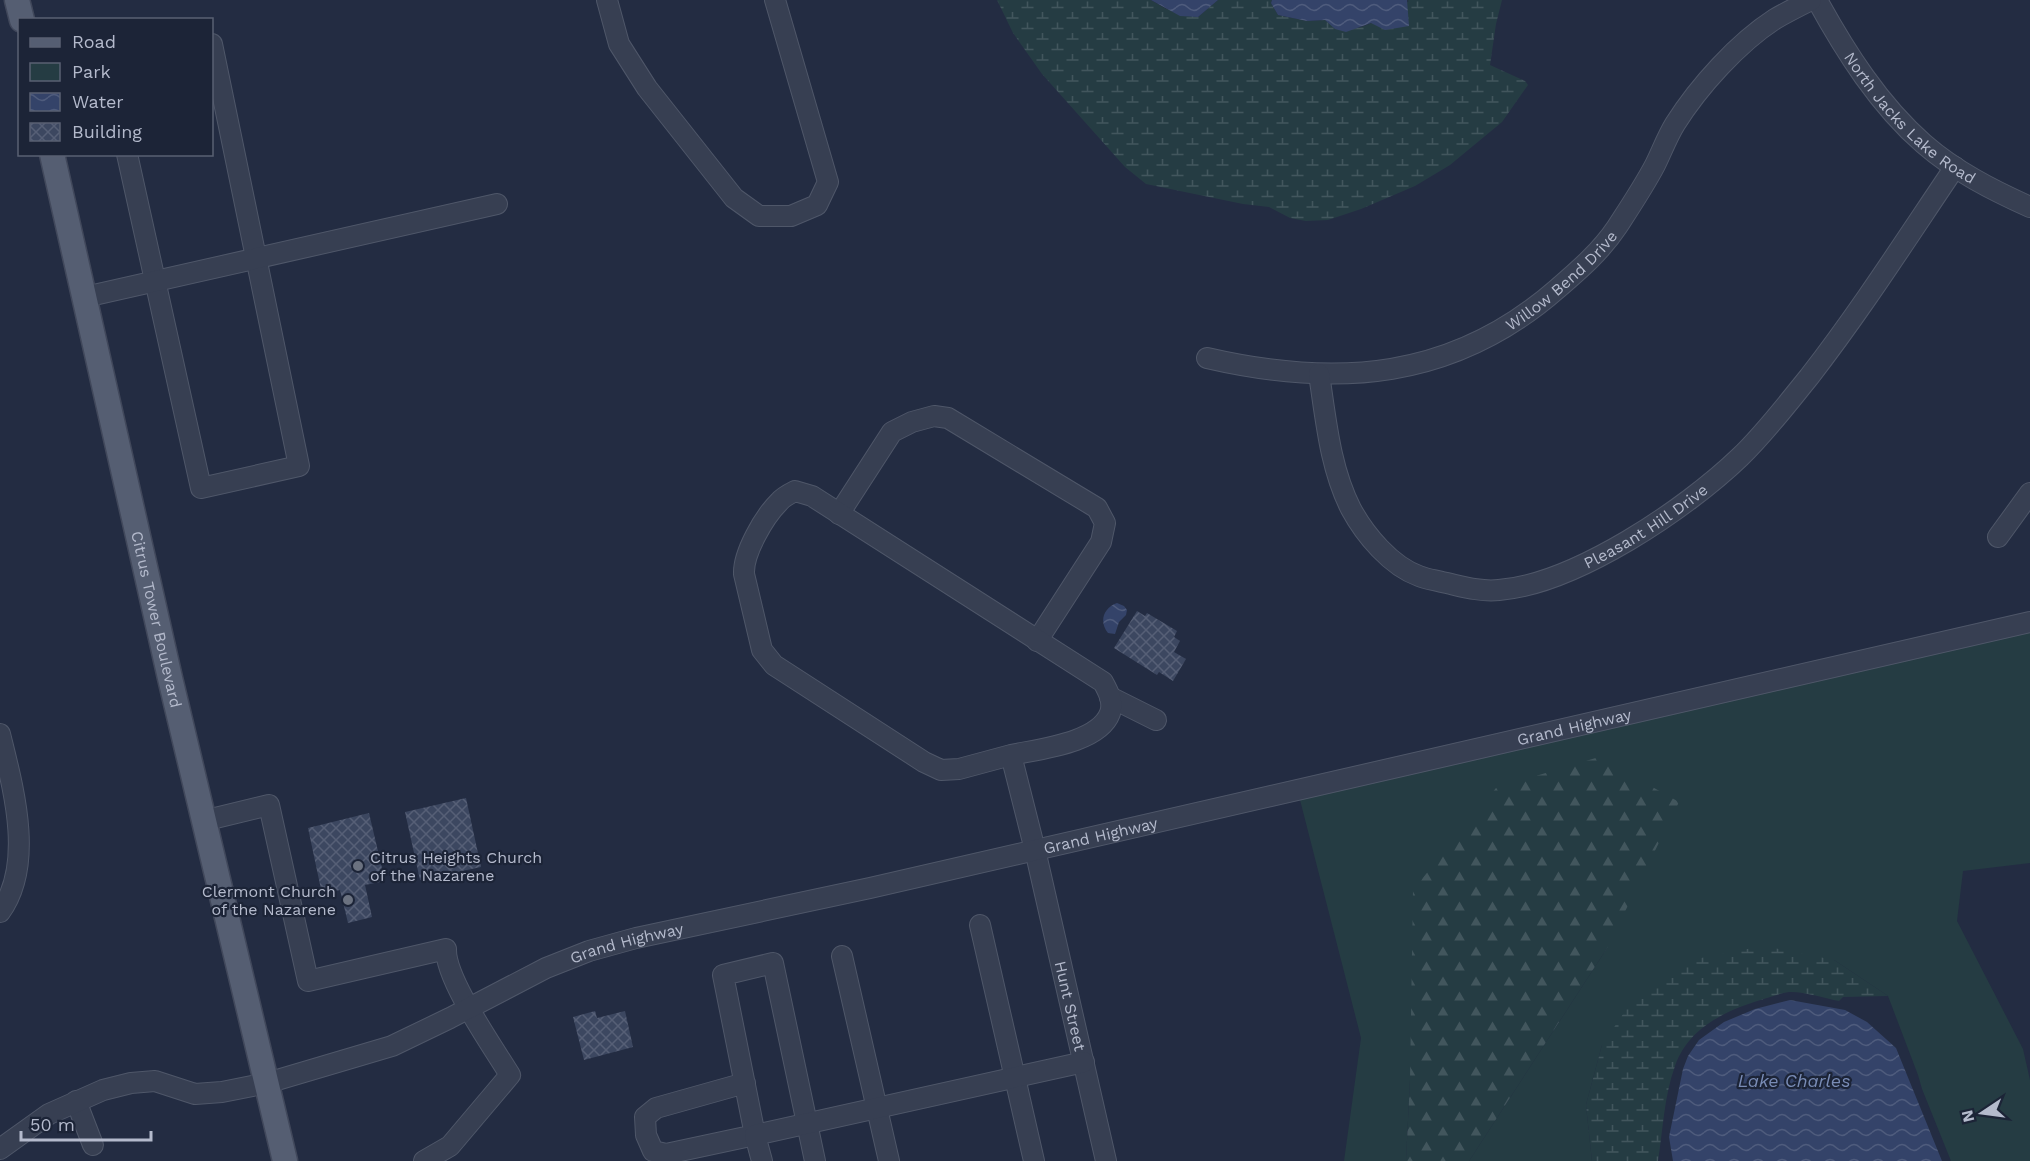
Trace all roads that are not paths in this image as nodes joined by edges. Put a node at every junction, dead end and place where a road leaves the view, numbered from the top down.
1 (17, 0) edge
2 (607, 0) edge
3 (776, 0) edge
4 (1811, 0) edge
5 (1817, 0) edge
6 (22, 18) edge
7 (213, 49) edge
8 (52, 156) edge
9 (127, 156) edge
10 (1955, 167) junction
11 (497, 204) dead end
12 (2030, 207) edge
13 (256, 259) junction
14 (155, 281) junction
15 (85, 297) junction
16 (1207, 358) dead end
17 (1319, 374) junction
18 (2030, 493) edge
19 (839, 514) junction
20 (1998, 537) dead end
21 (2030, 622) edge
22 (1037, 641) junction
23 (1110, 696) junction
24 (1156, 720) dead end
25 (0, 734) edge
26 (1011, 755) junction
27 (203, 821) junction
28 (1035, 850) junction
29 (0, 912) edge
30 (980, 925) dead end
31 (842, 956) dead end
32 (469, 1008) junction
33 (1084, 1062) junction
34 (1015, 1077) junction
35 (267, 1083) junction
36 (745, 1083) junction
37 (76, 1101) junction
38 (877, 1107) junction
39 (806, 1123) junction
40 (756, 1135) junction
41 (93, 1145) dead end
42 (0, 1149) edge
43 (285, 1161) edge
44 (424, 1161) edge
45 (762, 1161) edge
46 (815, 1161) edge
47 (889, 1161) edge
48 (1034, 1161) edge
49 (1106, 1161) edge

1 - 6 main road
2 - 3 street
4 - 17 street, Willow Bend Drive
5 - 10 street, North Jacks Lake Road
7 - 13 street
8 - 15 main road, Citrus Tower Boulevard
9 - 14 street
10 - 12 street, North Jacks Lake Road
10 - 17 street, Pleasant Hill Drive
11 - 13 street
13 - 14 street
13 - 14 street
14 - 15 street
15 - 27 main road, Citrus Tower Boulevard
16 - 17 street, Willow Bend Drive
18 - 20 street
19 - 22 street
19 - 22 street
19 - 26 street
21 - 28 street, Grand Highway
22 - 23 street
23 - 24 street
23 - 26 street
25 - 29 street
26 - 28 street, Hunt Street
27 - 32 street
27 - 35 main road, Citrus Tower Boulevard
28 - 32 street, Grand Highway
28 - 33 street, Hunt Street
30 - 34 street
31 - 38 street
32 - 35 street, Grand Highway
32 - 44 street
33 - 34 street
33 - 49 street, Hunt Street
34 - 38 street
34 - 48 street
35 - 37 street, Grand Highway
35 - 43 main road
36 - 39 street
36 - 40 street
36 - 40 street
37 - 41 street
37 - 42 street, Grand Highway
38 - 39 street
38 - 47 street
39 - 40 street
39 - 46 street
40 - 45 street

